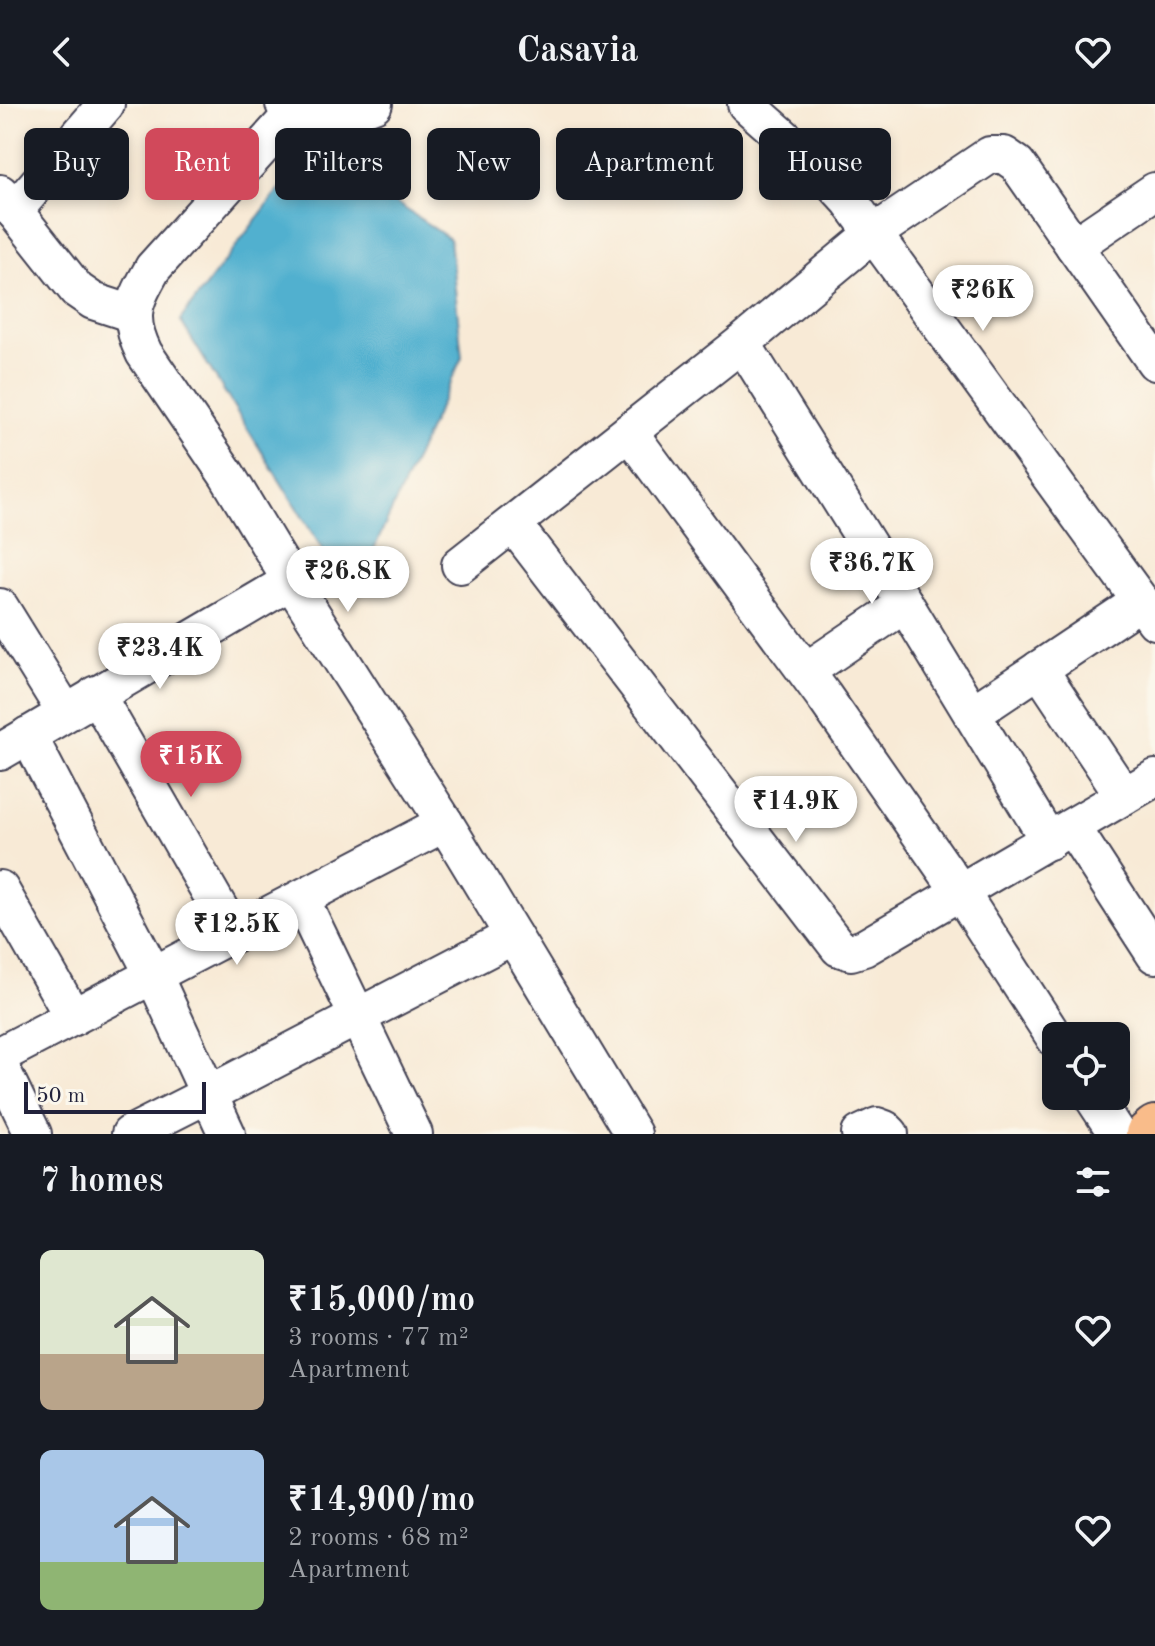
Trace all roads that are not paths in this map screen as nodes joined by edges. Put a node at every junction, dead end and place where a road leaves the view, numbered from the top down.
1 (106, 104) edge
2 (374, 104) edge
3 (746, 104) edge
4 (288, 108) edge
5 (1155, 191) edge
6 (7, 202) edge
7 (874, 233) junction
8 (1074, 246) junction
9 (133, 314) junction
10 (742, 343) junction
11 (1155, 362) edge
12 (629, 432) junction
13 (513, 524) junction
14 (460, 565) dead end
15 (291, 581) junction
16 (905, 604) junction
17 (0, 607) edge
18 (1148, 611) edge
19 (1039, 669) junction
20 (806, 671) junction
21 (96, 694) junction
22 (65, 712) junction
23 (972, 714) junction
24 (14, 743) edge
25 (1155, 778) edge
26 (1124, 796) junction
27 (445, 823) junction
28 (1060, 834) junction
29 (0, 889) edge
30 (961, 893) junction
31 (301, 899) junction
32 (234, 934) junction
33 (513, 936) junction
34 (1155, 955) edge
35 (154, 976) junction
36 (73, 1017) junction
37 (358, 1017) junction
38 (1044, 1022) edge
39 (0, 1055) edge
40 (0, 1066) edge
41 (209, 1094) junction
42 (1101, 1110) edge
43 (1155, 1128) edge
44 (630, 1133) edge
45 (33, 1134) edge
46 (130, 1134) edge
47 (227, 1134) edge
48 (414, 1134) edge
49 (860, 1134) edge
50 (890, 1134) edge
51 (1117, 1134) edge
52 (1148, 1134) edge

1 - 6 street
2 - 4 street
3 - 7 street
4 - 9 street
5 - 8 street
6 - 9 street
7 - 8 street
7 - 10 street
7 - 18 street
8 - 11 street
9 - 15 street
10 - 12 street
10 - 16 street
12 - 13 street
12 - 20 street
13 - 14 street
13 - 30 street
15 - 21 street
15 - 27 street
16 - 20 street
16 - 23 street
17 - 22 street
18 - 19 street
19 - 23 street
19 - 26 street
20 - 30 street
21 - 22 street
21 - 32 street
22 - 24 street
23 - 28 street
24 - 35 street
25 - 26 street
26 - 28 street
27 - 31 street
27 - 33 street
28 - 30 street
28 - 34 street
29 - 36 street
30 - 38 street
31 - 32 street
31 - 37 street
32 - 35 street
33 - 37 street
33 - 44 street
35 - 36 street
35 - 41 street
36 - 39 street
37 - 41 street
37 - 48 street
40 - 45 street
41 - 46 street
41 - 47 street
42 - 51 street
43 - 52 main road
49 - 50 street

